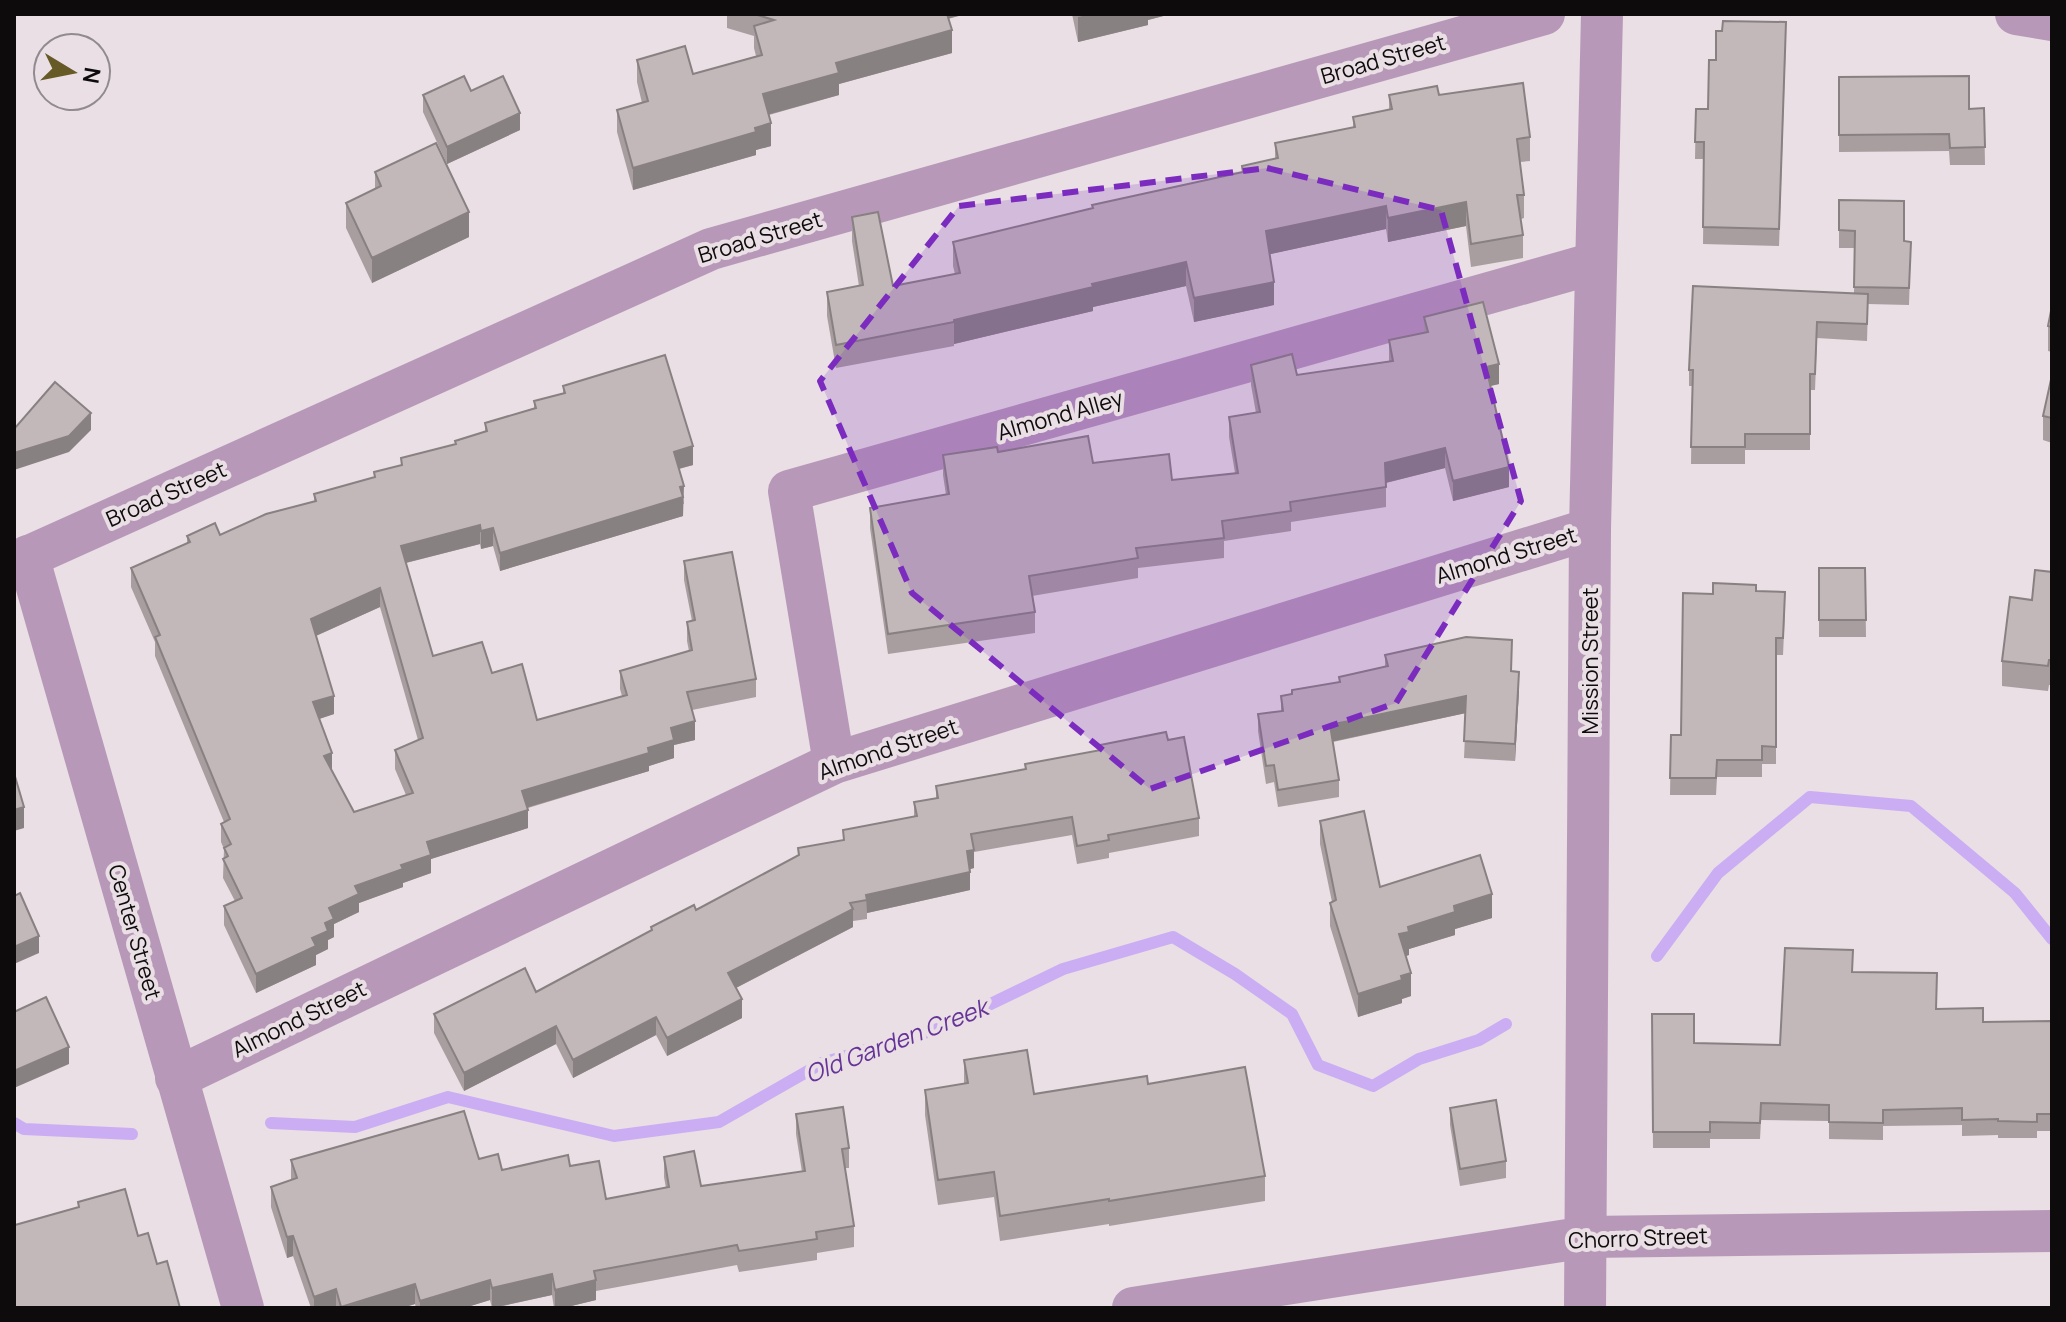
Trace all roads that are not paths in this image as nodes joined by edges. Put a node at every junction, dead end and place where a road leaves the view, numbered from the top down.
1 (1544, 14) edge
2 (1602, 14) edge
3 (2016, 14) edge
4 (2052, 20) edge
5 (1595, 263) junction
6 (1590, 529) junction
7 (21, 560) edge
8 (834, 763) junction
9 (176, 1078) junction
10 (2052, 1231) edge
11 (1587, 1237) junction
12 (243, 1308) edge
13 (1133, 1308) edge
14 (1585, 1308) edge

1 - 7 street, Broad Street
2 - 5 street, Mission Street
3 - 4 street
5 - 6 street, Mission Street
5 - 8 street, Almond Alley
6 - 8 street, Almond Street
6 - 11 street, Mission Street
7 - 9 street, Center Street
8 - 9 street, Almond Street
9 - 12 street, Center Street
10 - 11 street, Chorro Street
11 - 13 street, Chorro Street
11 - 14 street, Mission Street

